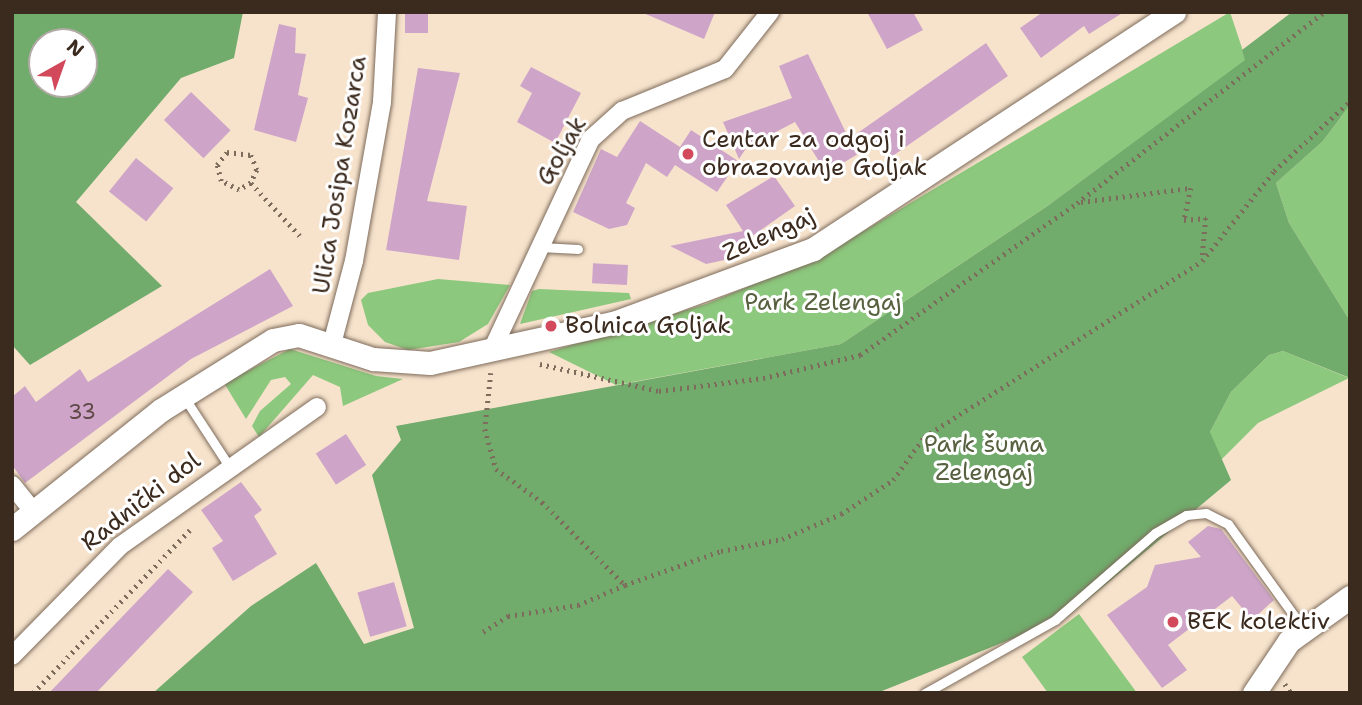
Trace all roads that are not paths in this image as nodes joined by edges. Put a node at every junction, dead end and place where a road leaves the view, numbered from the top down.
1 (387, 12) edge
2 (770, 12) edge
3 (1174, 12) edge
4 (538, 247) junction
5 (578, 249) dead end
6 (332, 344) junction
7 (492, 359) junction
8 (184, 396) junction
9 (317, 407) dead end
10 (229, 466) junction
11 (12, 485) edge
12 (32, 510) junction
13 (12, 529) edge
14 (1350, 597) edge
15 (1303, 628) junction
16 (12, 656) edge
17 (925, 693) edge
18 (1254, 693) edge

1 - 6 street, Ulica Josipa Kozarca
2 - 4 street, Goljak
3 - 7 street, Zelengaj
4 - 5 lane
4 - 7 street, Goljak
6 - 7 street, Zelengaj
6 - 8 street, Zelengaj
8 - 10 lane
8 - 12 street, Zelengaj
9 - 10 street, Radnički dol
10 - 16 street, Radnički dol
11 - 12 street
12 - 13 street, Zelengaj
14 - 15 street
15 - 17 lane
15 - 18 street

